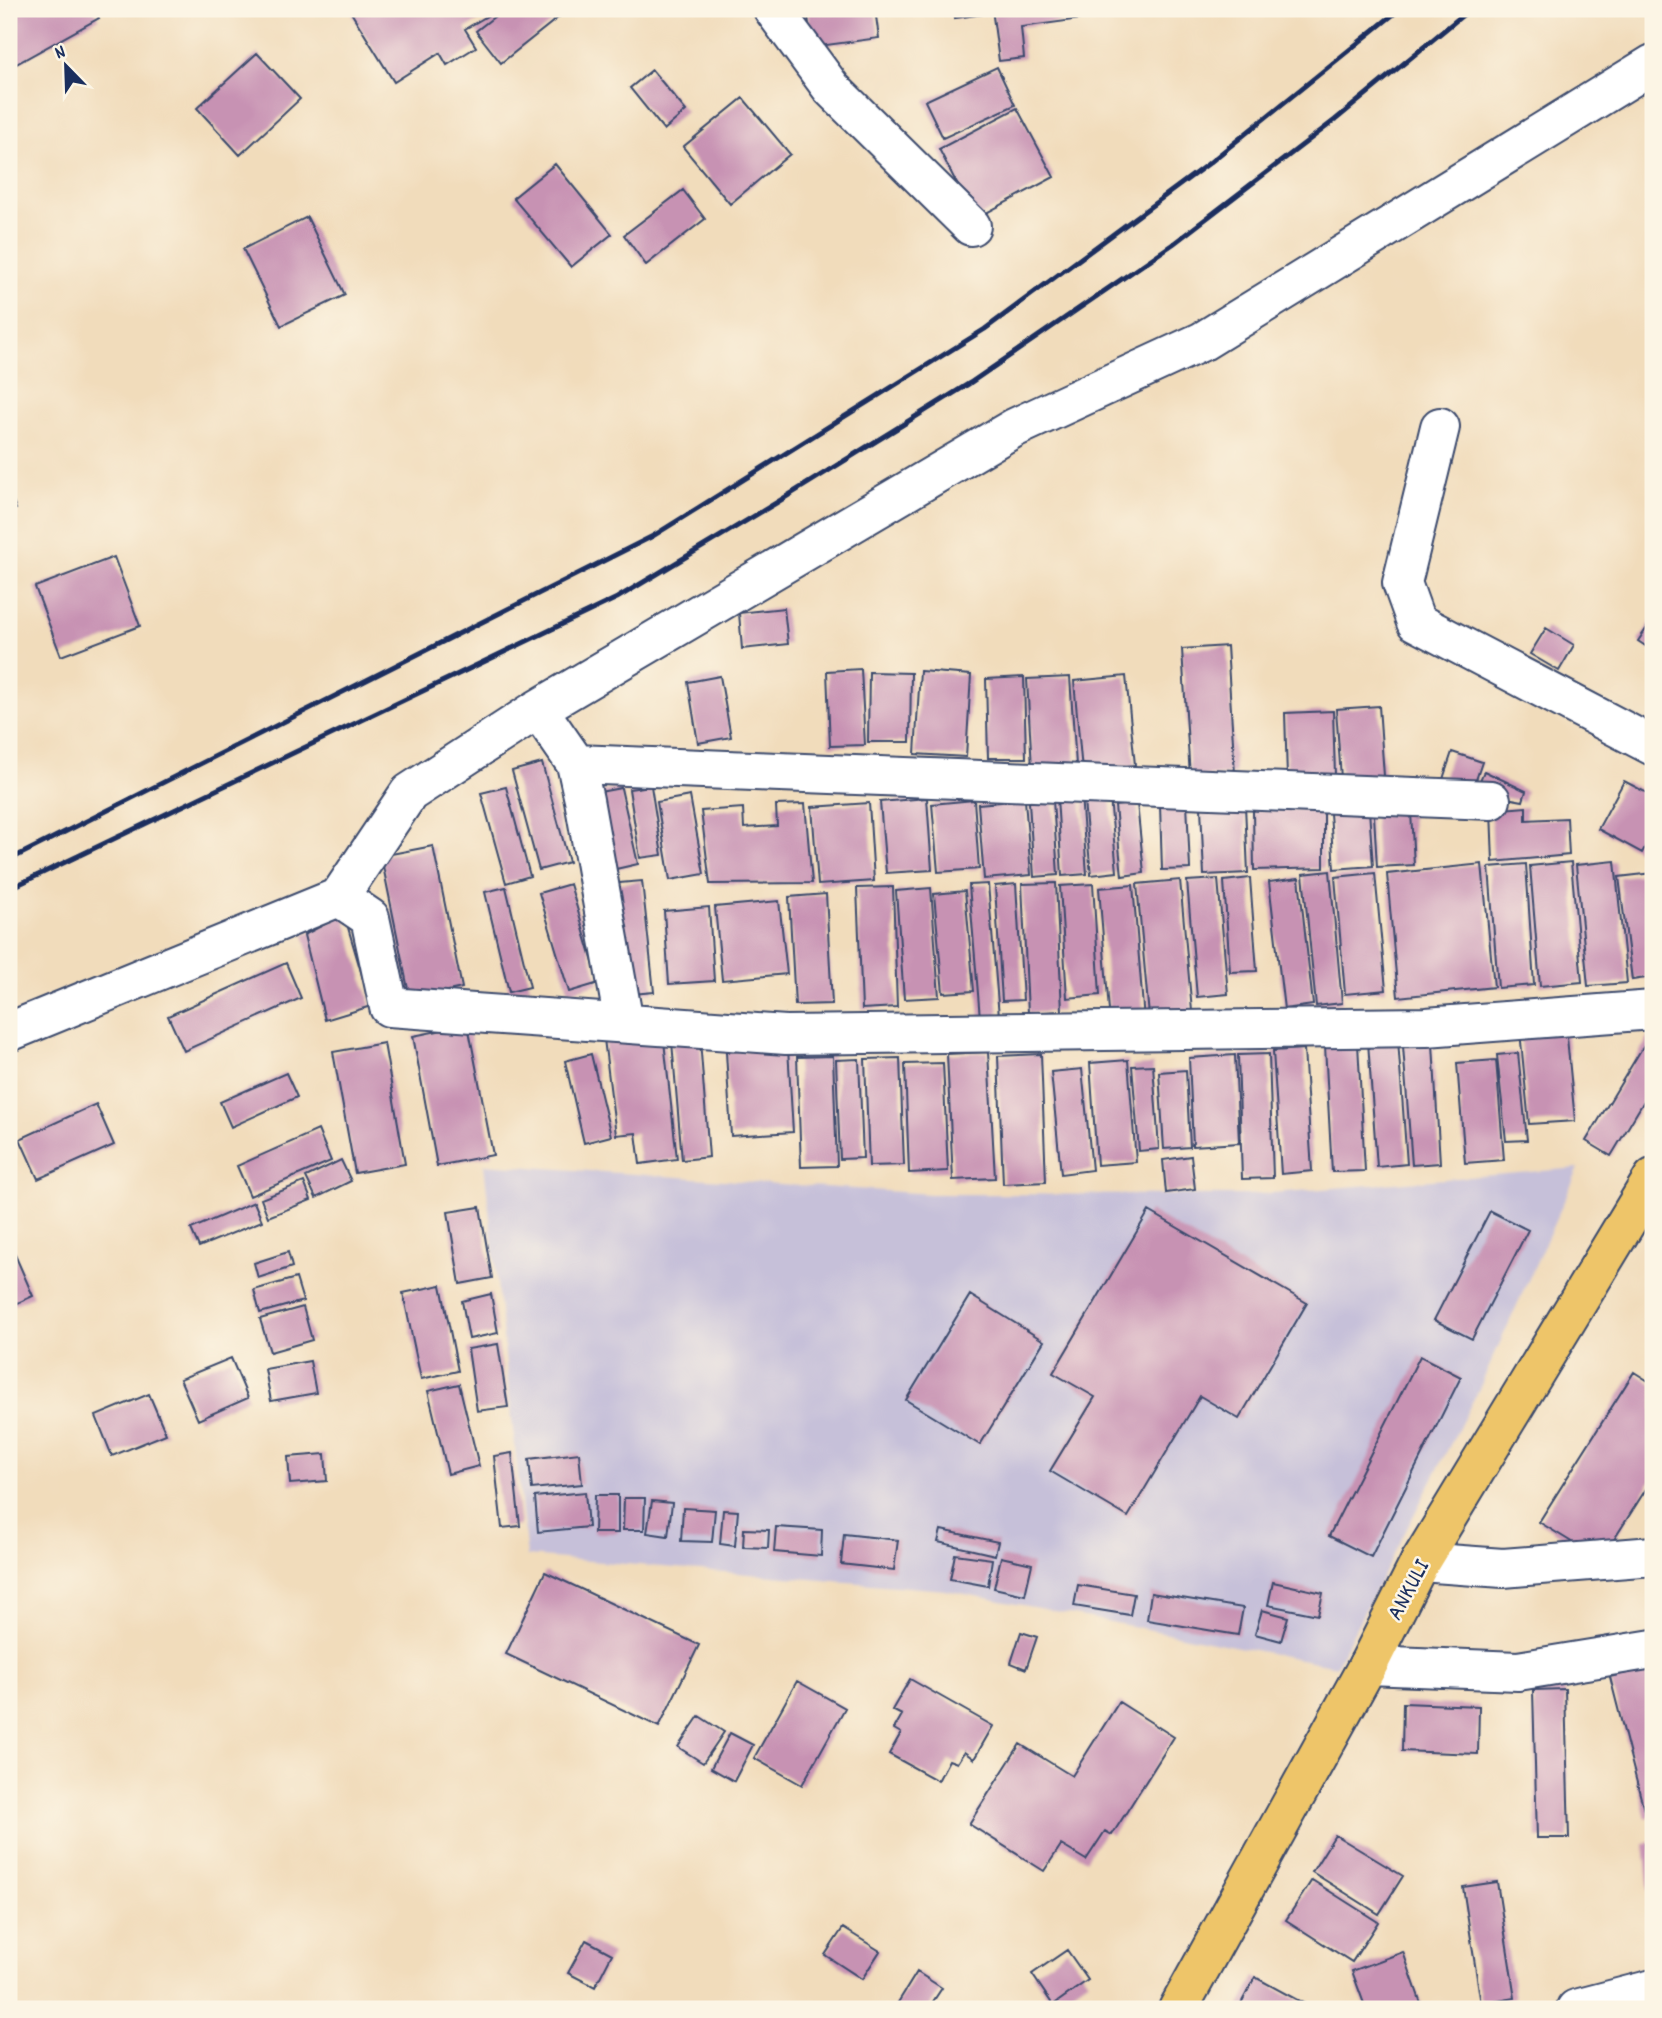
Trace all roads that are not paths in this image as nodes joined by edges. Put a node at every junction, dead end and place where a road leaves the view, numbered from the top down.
1 (773, 9) edge
2 (1653, 64) edge
3 (971, 226) dead end
4 (1440, 427) dead end
5 (538, 709) junction
6 (1653, 746) edge
7 (576, 764) junction
8 (1491, 800) dead end
9 (339, 897) junction
10 (1653, 1010) edge
11 (624, 1023) junction
12 (9, 1032) edge
13 (1653, 1178) edge
14 (1653, 1556) edge
15 (1420, 1562) junction
16 (1653, 1649) edge
17 (1368, 1665) junction
18 (1653, 1989) edge
19 (1178, 2009) edge
20 (1576, 2009) edge

1 - 3 street
2 - 5 street
4 - 6 street
5 - 7 street
5 - 9 street
7 - 8 street
7 - 11 street
9 - 11 street
9 - 12 street
10 - 11 street
13 - 15 main road, ANKULI
14 - 15 street
15 - 17 main road, ANKULI
16 - 17 street
17 - 19 main road, ANKULI
18 - 20 street

